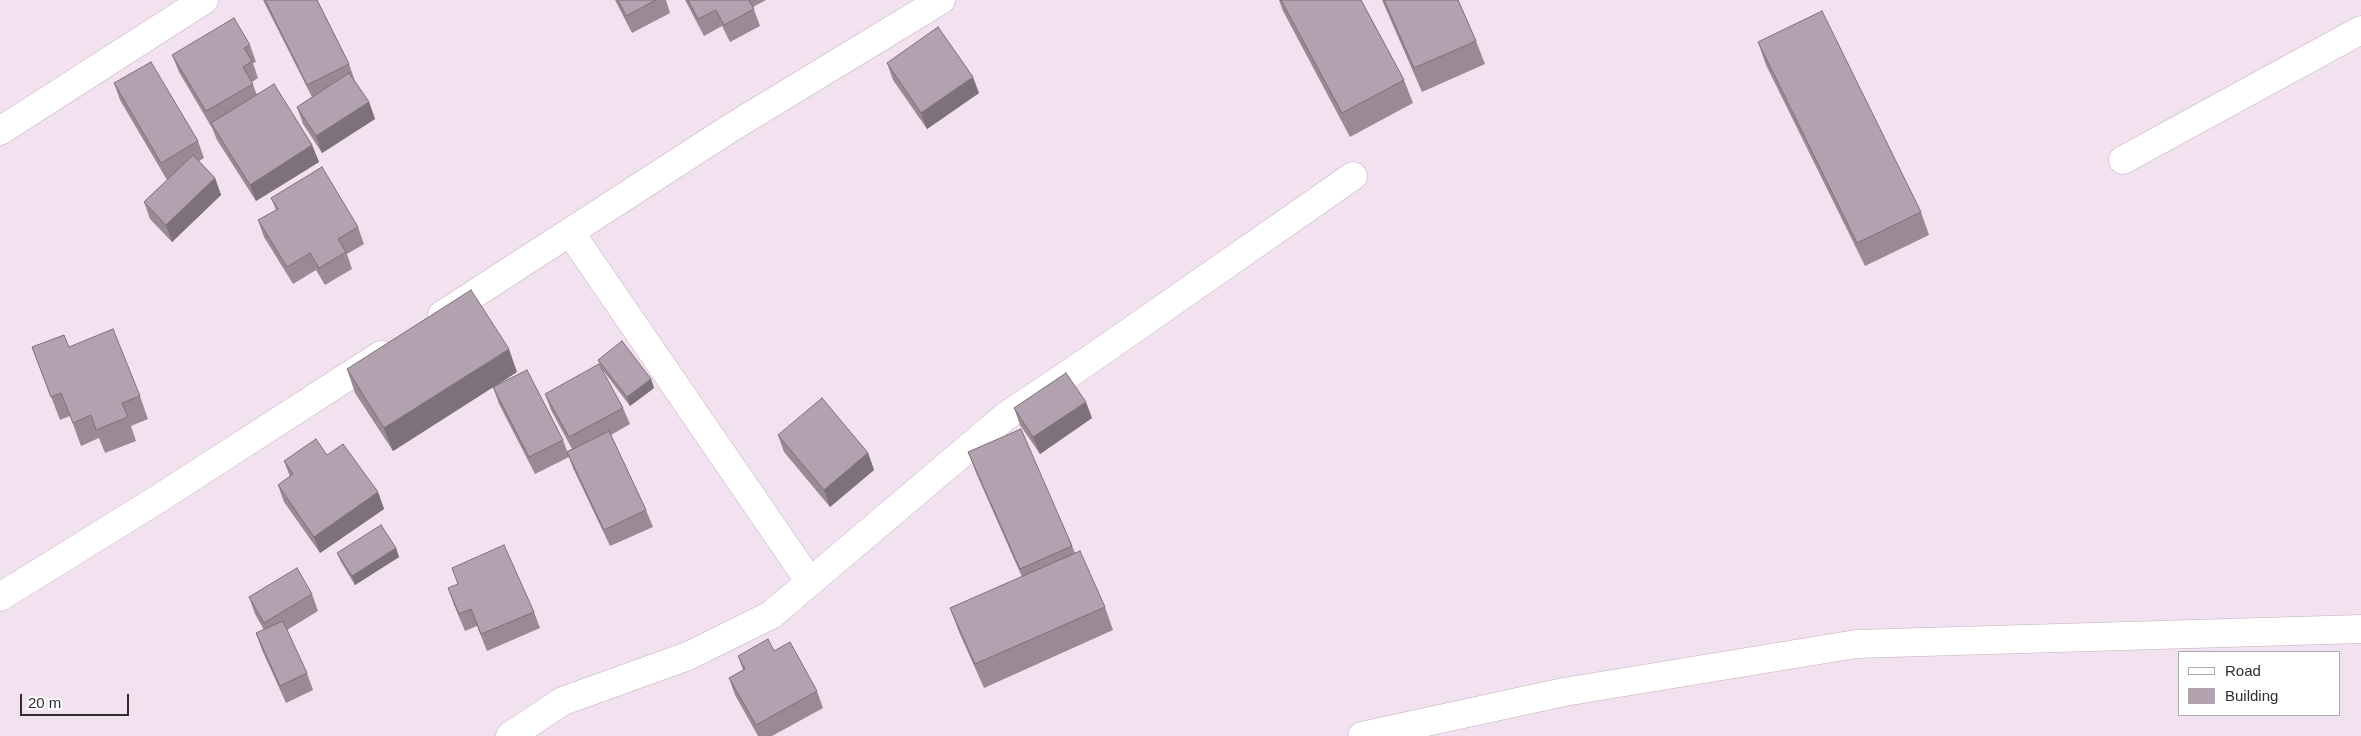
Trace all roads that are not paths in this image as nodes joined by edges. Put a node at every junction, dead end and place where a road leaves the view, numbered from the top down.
1 (204, 0) edge
2 (941, 0) edge
3 (2361, 30) edge
4 (0, 131) edge
5 (2123, 160) dead end
6 (1353, 176) dead end
7 (570, 232) junction
8 (810, 582) junction
9 (0, 597) edge
10 (2361, 628) edge
11 (510, 736) edge
12 (1362, 736) edge

1 - 4 street
2 - 7 street
3 - 5 street
6 - 8 street
7 - 8 street
7 - 9 street
8 - 11 street
10 - 12 street

